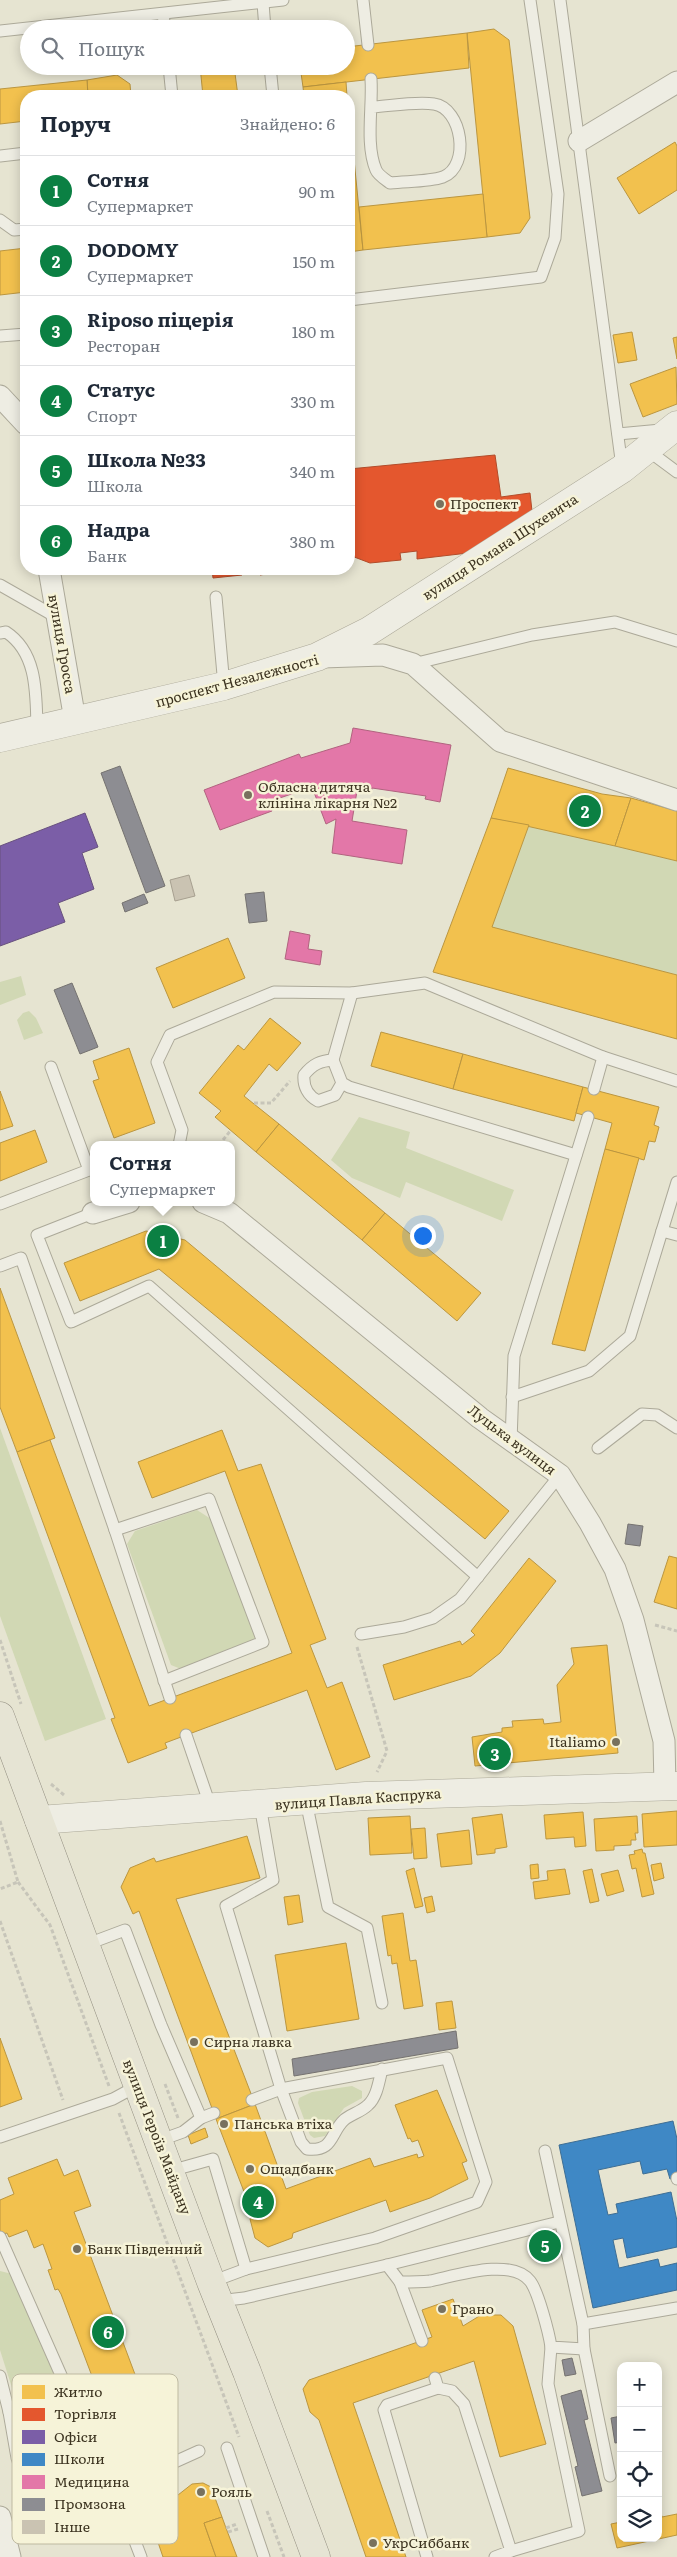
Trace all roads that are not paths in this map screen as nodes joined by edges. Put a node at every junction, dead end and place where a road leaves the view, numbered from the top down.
1 (283, 0) edge
2 (364, 0) edge
3 (530, 0) edge
4 (560, 0) edge
5 (256, 2) edge
6 (182, 6) edge
7 (163, 14) junction
8 (105, 20) edge
9 (164, 20) edge
10 (262, 20) edge
11 (20, 29) edge
12 (0, 31) edge
13 (368, 45) dead end
14 (170, 75) edge
15 (271, 75) edge
16 (371, 78) dead end
17 (677, 82) edge
18 (171, 90) edge
19 (272, 90) edge
20 (373, 107) junction
21 (579, 140) junction
22 (20, 154) edge
23 (0, 156) edge
24 (0, 220) edge
25 (20, 230) edge
26 (355, 299) edge
27 (20, 334) edge
28 (0, 336) edge
29 (0, 396) edge
30 (20, 418) edge
31 (674, 427) edge
32 (618, 434) junction
33 (646, 449) junction
34 (622, 469) junction
35 (677, 472) edge
36 (50, 575) edge
37 (0, 585) edge
38 (216, 597) dead end
39 (58, 618) junction
40 (0, 633) edge
41 (677, 641) edge
42 (316, 657) junction
43 (413, 664) junction
44 (224, 686) junction
45 (75, 720) junction
46 (37, 729) junction
47 (0, 738) edge
48 (677, 800) edge
49 (352, 993) junction
50 (603, 1057) junction
51 (333, 1060) junction
52 (51, 1067) dead end
53 (677, 1081) edge
54 (342, 1083) junction
55 (594, 1089) dead end
56 (588, 1117) dead end
57 (180, 1141) edge
58 (576, 1154) junction
59 (677, 1182) edge
60 (0, 1204) edge
61 (116, 1206) edge
62 (212, 1206) edge
63 (93, 1213) joint
64 (662, 1232) junction
65 (677, 1235) edge
66 (0, 1266) edge
67 (512, 1397) junction
68 (677, 1428) edge
69 (511, 1442) junction
70 (598, 1448) dead end
71 (560, 1475) junction
72 (115, 1530) junction
73 (478, 1577) junction
74 (362, 1634) road end
75 (164, 1681) junction
76 (170, 1698) dead end
77 (0, 1716) edge
78 (186, 1735) dead end
79 (671, 1786) edge
80 (306, 1801) junction
81 (260, 1805) junction
82 (211, 1808) junction
83 (39, 1820) junction
84 (84, 1945) junction
85 (382, 2003) dead end
86 (382, 2069) junction
87 (137, 2086) junction
88 (281, 2089) junction
89 (252, 2100) dead end
90 (214, 2113) dead end
91 (201, 2118) junction
92 (0, 2137) edge
93 (158, 2140) junction
94 (545, 2151) dead end
95 (170, 2171) junction
96 (560, 2222) junction
97 (0, 2237) edge
98 (11, 2260) junction
99 (0, 2265) edge
100 (387, 2265) junction
101 (246, 2269) junction
102 (400, 2282) junction
103 (214, 2291) junction
104 (677, 2310) edge
105 (583, 2324) junction
106 (422, 2341) dead end
107 (551, 2347) junction
108 (584, 2349) junction
109 (61, 2374) edge
110 (0, 2376) edge
111 (12, 2411) edge
112 (9, 2412) junction
113 (12, 2432) edge
114 (227, 2448) dead end
115 (199, 2451) dead end
116 (178, 2460) edge
117 (610, 2476) dead end
118 (0, 2516) edge
119 (136, 2544) edge
120 (511, 2551) junction
121 (10, 2557) edge
122 (141, 2557) edge
123 (264, 2557) edge
124 (316, 2557) edge
125 (427, 2557) edge
126 (495, 2557) edge

1 - 5 lane
2 - 13 lane
3 - 26 lane
4 - 21 lane
5 - 6 lane
5 - 10 lane
6 - 7 lane
7 - 8 lane
7 - 9 lane
11 - 12 lane
14 - 18 lane
15 - 19 lane
16 - 20 lane
17 - 21 street
20 - 20 lane
21 - 32 lane
22 - 23 lane
24 - 25 lane
27 - 28 lane
29 - 30 street
31 - 32 lane
31 - 33 street, вулиця Романа Шухевича
32 - 34 lane
33 - 34 street, вулиця Романа Шухевича
33 - 35 lane
34 - 42 street, вулиця Романа Шухевича
36 - 39 street, вулиця Гросса
37 - 39 lane
38 - 44 lane
39 - 45 street, вулиця Гросса
40 - 46 lane
41 - 43 lane
42 - 43 street, проспект Незалежності
42 - 44 street, проспект Незалежності
43 - 48 street, проспект Незалежності
44 - 45 street, проспект Незалежності
45 - 46 street, проспект Незалежності
46 - 47 street, проспект Незалежності
49 - 50 lane
49 - 51 lane
49 - 57 lane
50 - 53 lane
50 - 55 lane
51 - 54 lane
51 - 54 lane
52 - 60 lane
54 - 58 lane
56 - 58 lane
58 - 67 lane
59 - 64 lane
61 - 63 street
62 - 69 street, Луцька вулиця
63 - 73 lane
64 - 65 lane
64 - 67 lane
66 - 72 lane
67 - 69 lane
68 - 70 lane
69 - 71 street, Луцька вулиця
71 - 73 lane
71 - 79 street, Луцька вулиця
72 - 75 lane
72 - 75 lane
73 - 74 lane
75 - 76 lane
77 - 83 main road, вулиця Героїв Майдану
78 - 82 lane
79 - 80 street, вулиця Павла Каспрука
80 - 81 street, вулиця Павла Каспрука
80 - 85 lane
81 - 82 street, вулиця Павла Каспрука
81 - 88 lane
82 - 83 street, вулиця Павла Каспрука
83 - 84 main road, вулиця Героїв Майдану
84 - 87 main road, вулиця Героїв Майдану
84 - 91 lane
86 - 88 lane
86 - 88 lane
86 - 101 lane
87 - 92 lane
87 - 93 main road, вулиця Героїв Майдану
88 - 89 lane
90 - 91 lane
91 - 93 lane
93 - 95 main road, вулиця Героїв Майдану
94 - 96 lane
95 - 101 lane
95 - 103 main road, вулиця Героїв Майдану
96 - 100 lane
96 - 105 lane
97 - 98 lane
98 - 99 lane
98 - 109 lane
100 - 102 lane
100 - 103 lane
101 - 103 lane
102 - 106 lane
102 - 107 lane
103 - 124 main road, вулиця Героїв Майдану
104 - 105 lane
105 - 108 lane
107 - 108 lane
107 - 120 lane
108 - 117 lane
110 - 112 lane
111 - 112 lane
112 - 113 lane
114 - 123 lane
115 - 116 lane
118 - 121 street
119 - 122 lane
120 - 125 lane
120 - 126 lane

